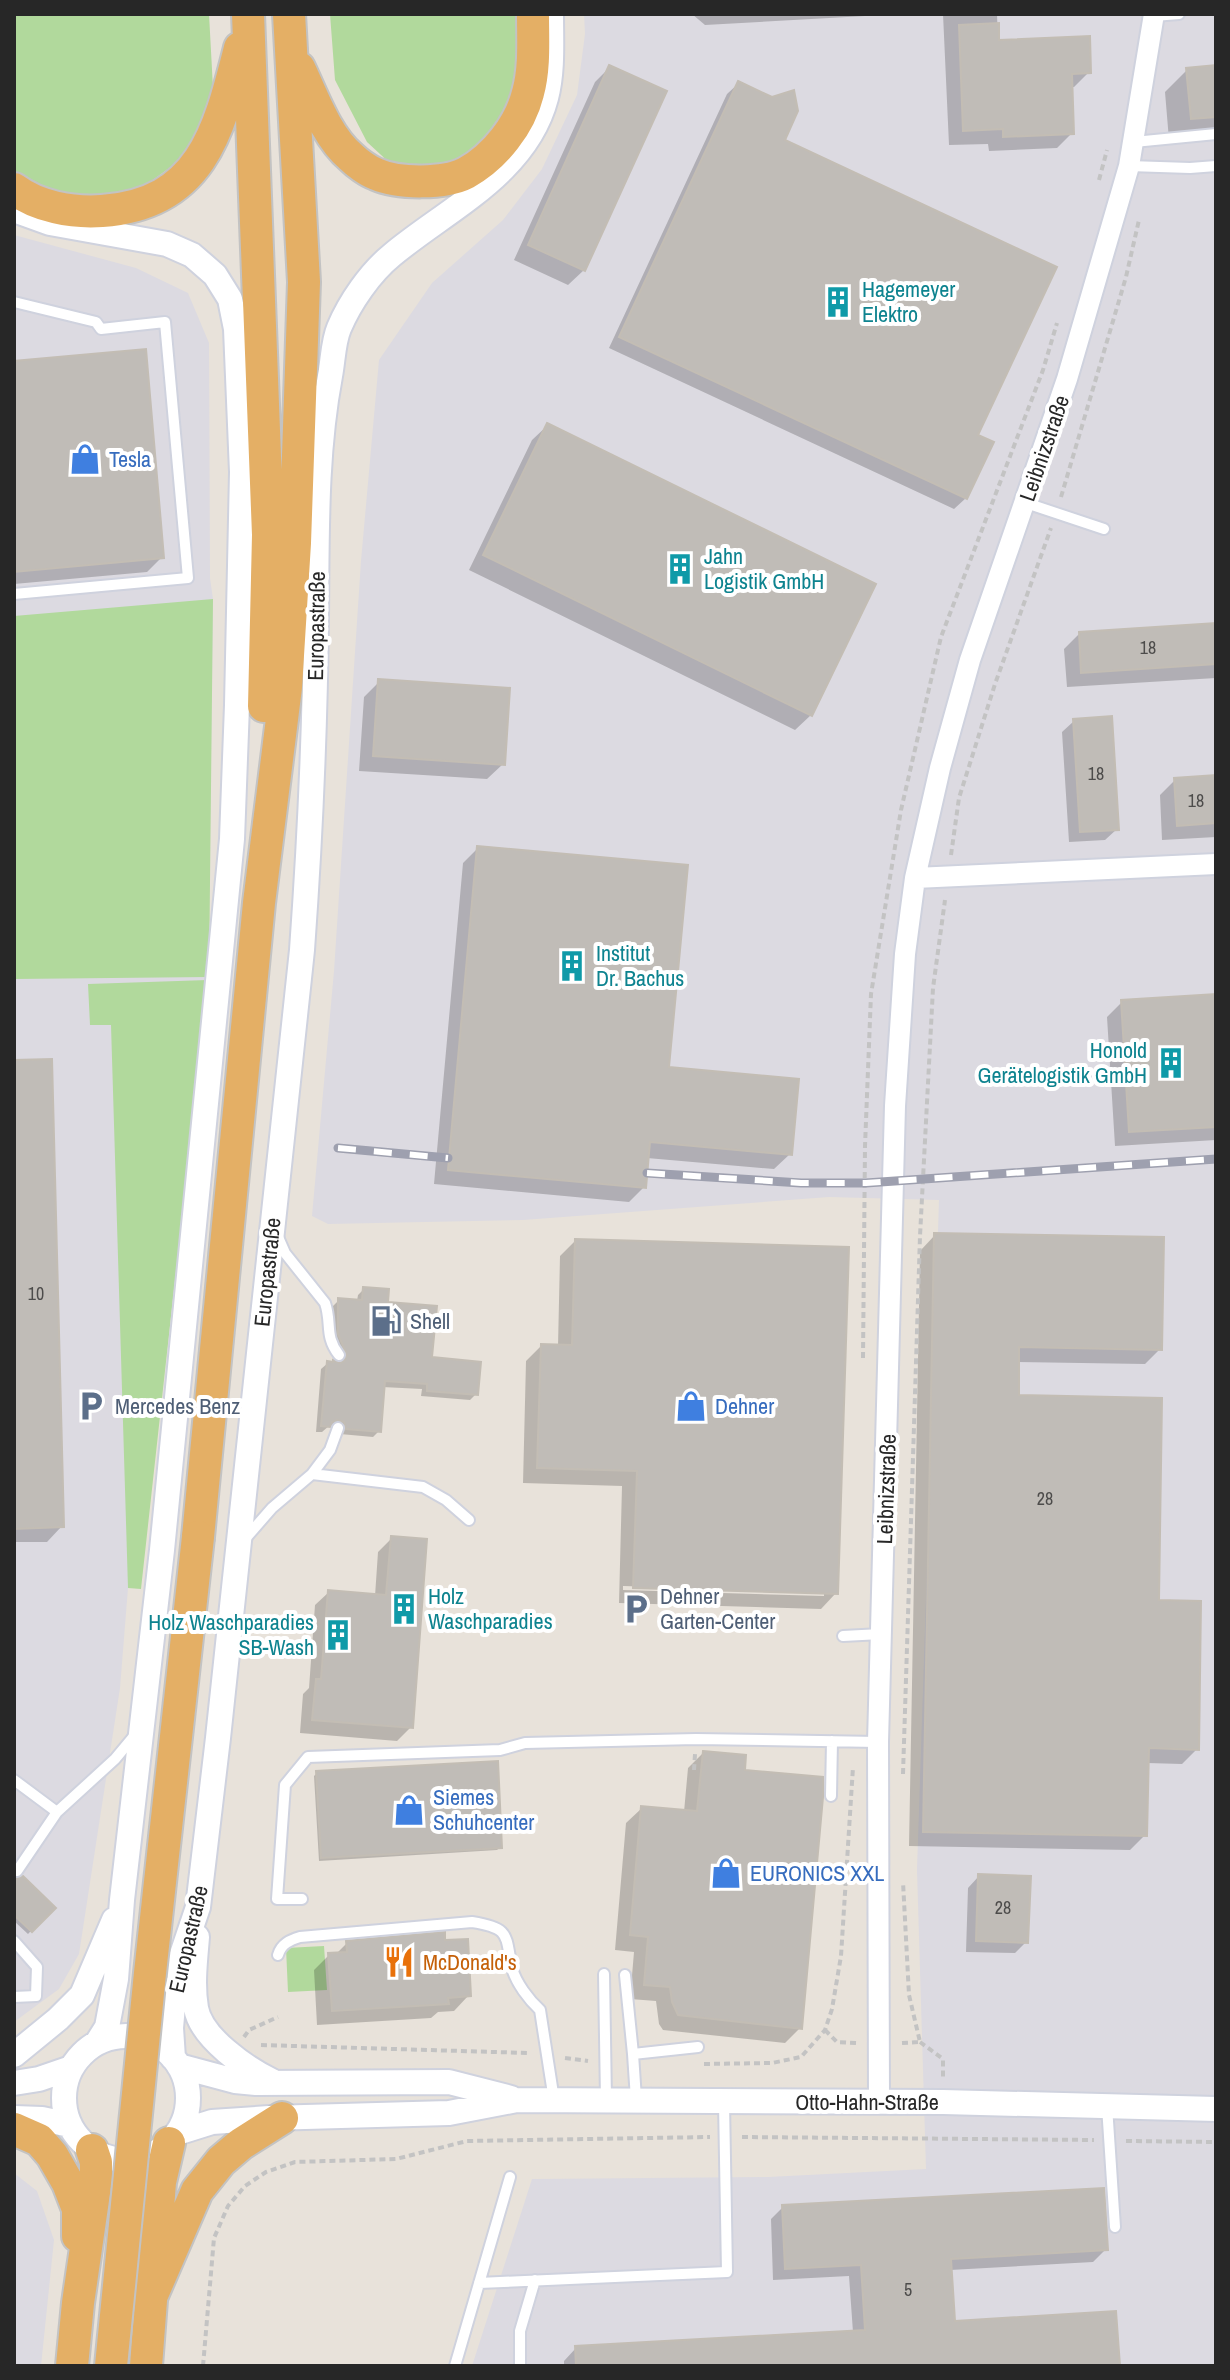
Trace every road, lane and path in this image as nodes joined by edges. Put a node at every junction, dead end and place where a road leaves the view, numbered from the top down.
1 (289, 14) edge
2 (533, 14) edge
3 (551, 14) edge
4 (1179, 14) edge
5 (1154, 15) edge
6 (248, 16) edge
7 (292, 53) junction
8 (1216, 134) edge
9 (1134, 142) junction
10 (1129, 166) junction
11 (1216, 166) edge
12 (14, 189) edge
13 (1142, 208) dead end
14 (14, 210) edge
15 (257, 246) junction
16 (304, 282) junction
17 (14, 302) edge
18 (242, 472) junction
19 (318, 481) junction
20 (1026, 503) junction
21 (1056, 514) junction
22 (1104, 529) dead end
23 (14, 594) edge
24 (1216, 864) edge
25 (948, 877) junction
26 (915, 878) junction
27 (259, 903) junction
28 (272, 1225) junction
29 (339, 1355) dead end
30 (338, 1428) dead end
31 (312, 1474) junction
32 (469, 1520) dead end
33 (240, 1545) junction
34 (882, 1634) junction
35 (843, 1636) dead end
36 (141, 1727) junction
37 (832, 1741) junction
38 (878, 1742) junction
39 (525, 1743) junction
40 (526, 1758) dead end
41 (14, 1780) edge
42 (902, 1785) dead end
43 (831, 1796) dead end
44 (57, 1812) junction
45 (17, 1871) dead end
46 (903, 1873) dead end
47 (302, 1899) dead end
48 (122, 1900) junction
49 (198, 1907) junction
50 (14, 1941) edge
51 (278, 1955) dead end
52 (604, 1974) dead end
53 (625, 1975) dead end
54 (14, 1997) edge
55 (278, 2017) dead end
56 (825, 2030) dead end
57 (97, 2043) junction
58 (242, 2043) dead end
59 (879, 2044) junction
60 (254, 2045) dead end
61 (698, 2047) dead end
62 (633, 2054) junction
63 (14, 2055) edge
64 (547, 2055) junction
65 (176, 2062) junction
66 (71, 2068) junction
67 (14, 2083) edge
68 (278, 2084) junction
69 (517, 2100) junction
70 (554, 2100) junction
71 (606, 2100) junction
72 (636, 2101) junction
73 (724, 2102) junction
74 (879, 2102) junction
75 (1107, 2106) junction
76 (1216, 2109) edge
77 (14, 2118) edge
78 (282, 2118) junction
79 (70, 2125) junction
80 (14, 2129) edge
81 (944, 2137) dead end
82 (173, 2138) junction
83 (1109, 2140) junction
84 (467, 2141) dead end
85 (1216, 2142) edge
86 (92, 2150) junction
87 (510, 2177) dead end
88 (1115, 2227) dead end
89 (535, 2280) junction
90 (479, 2283) junction
91 (152, 2295) junction
92 (78, 2303) junction
93 (72, 2366) edge
94 (111, 2366) edge
95 (146, 2366) edge
96 (203, 2366) edge
97 (455, 2366) edge
98 (520, 2366) edge

1 - 7 highway, Europastraße
2 - 7 highway
3 - 19 street, Europastraße
4 - 5 lane
5 - 9 street, Leibnizstraße
6 - 12 highway
6 - 15 highway, Europastraße
7 - 16 highway, Europastraße
8 - 9 lane
9 - 10 street, Leibnizstraße
10 - 11 lane
10 - 20 street, Leibnizstraße
13 - 21 path
14 - 18 street
15 - 18 highway
15 - 27 highway, Europastraße
16 - 19 highway
16 - 27 highway, Europastraße
17 - 23 lane
18 - 36 street
19 - 28 street, Europastraße
20 - 21 lane
20 - 26 street, Leibnizstraße
21 - 22 lane
21 - 25 path
24 - 25 street
25 - 26 street
25 - 42 path
26 - 34 street, Leibnizstraße
27 - 94 highway, Europastraße, bridge
28 - 29 lane
28 - 33 street, Europastraße
30 - 31 lane
31 - 32 lane
31 - 33 lane
33 - 49 street, Europastraße
34 - 35 lane
34 - 38 street, Leibnizstraße
36 - 44 lane
36 - 48 street
37 - 38 lane
37 - 39 lane
37 - 43 lane
38 - 59 street, Leibnizstraße
39 - 40 lane
39 - 47 lane
41 - 44 lane
44 - 45 lane
46 - 59 path
48 - 57 street
48 - 63 street
49 - 65 street, Europastraße
49 - 68 street
50 - 54 lane
51 - 64 lane
52 - 71 lane
53 - 62 lane
55 - 58 path
56 - 59 path
57 - 65 street
57 - 66 street
59 - 74 street, Leibnizstraße
60 - 64 path
61 - 62 lane
62 - 72 lane
64 - 70 lane
65 - 68 street, Otto-Hahn-Straße
65 - 82 street
66 - 67 street
66 - 79 street
68 - 69 street, Otto-Hahn-Straße
69 - 70 street, Otto-Hahn-Straße
69 - 78 street, Otto-Hahn-Straße
70 - 71 street, Otto-Hahn-Straße
71 - 72 street, Otto-Hahn-Straße
72 - 73 street, Otto-Hahn-Straße
73 - 74 street, Otto-Hahn-Straße
73 - 89 lane
74 - 75 street, Otto-Hahn-Straße
75 - 76 street, Otto-Hahn-Straße
75 - 83 lane
77 - 79 street
78 - 82 street, Otto-Hahn-Straße
78 - 91 highway
79 - 86 street
80 - 92 highway
81 - 83 path
82 - 86 street
82 - 91 highway
83 - 85 path
83 - 88 lane
84 - 96 path
86 - 92 highway
87 - 90 lane
89 - 90 lane
89 - 98 lane
90 - 97 lane
91 - 95 highway
92 - 93 highway

